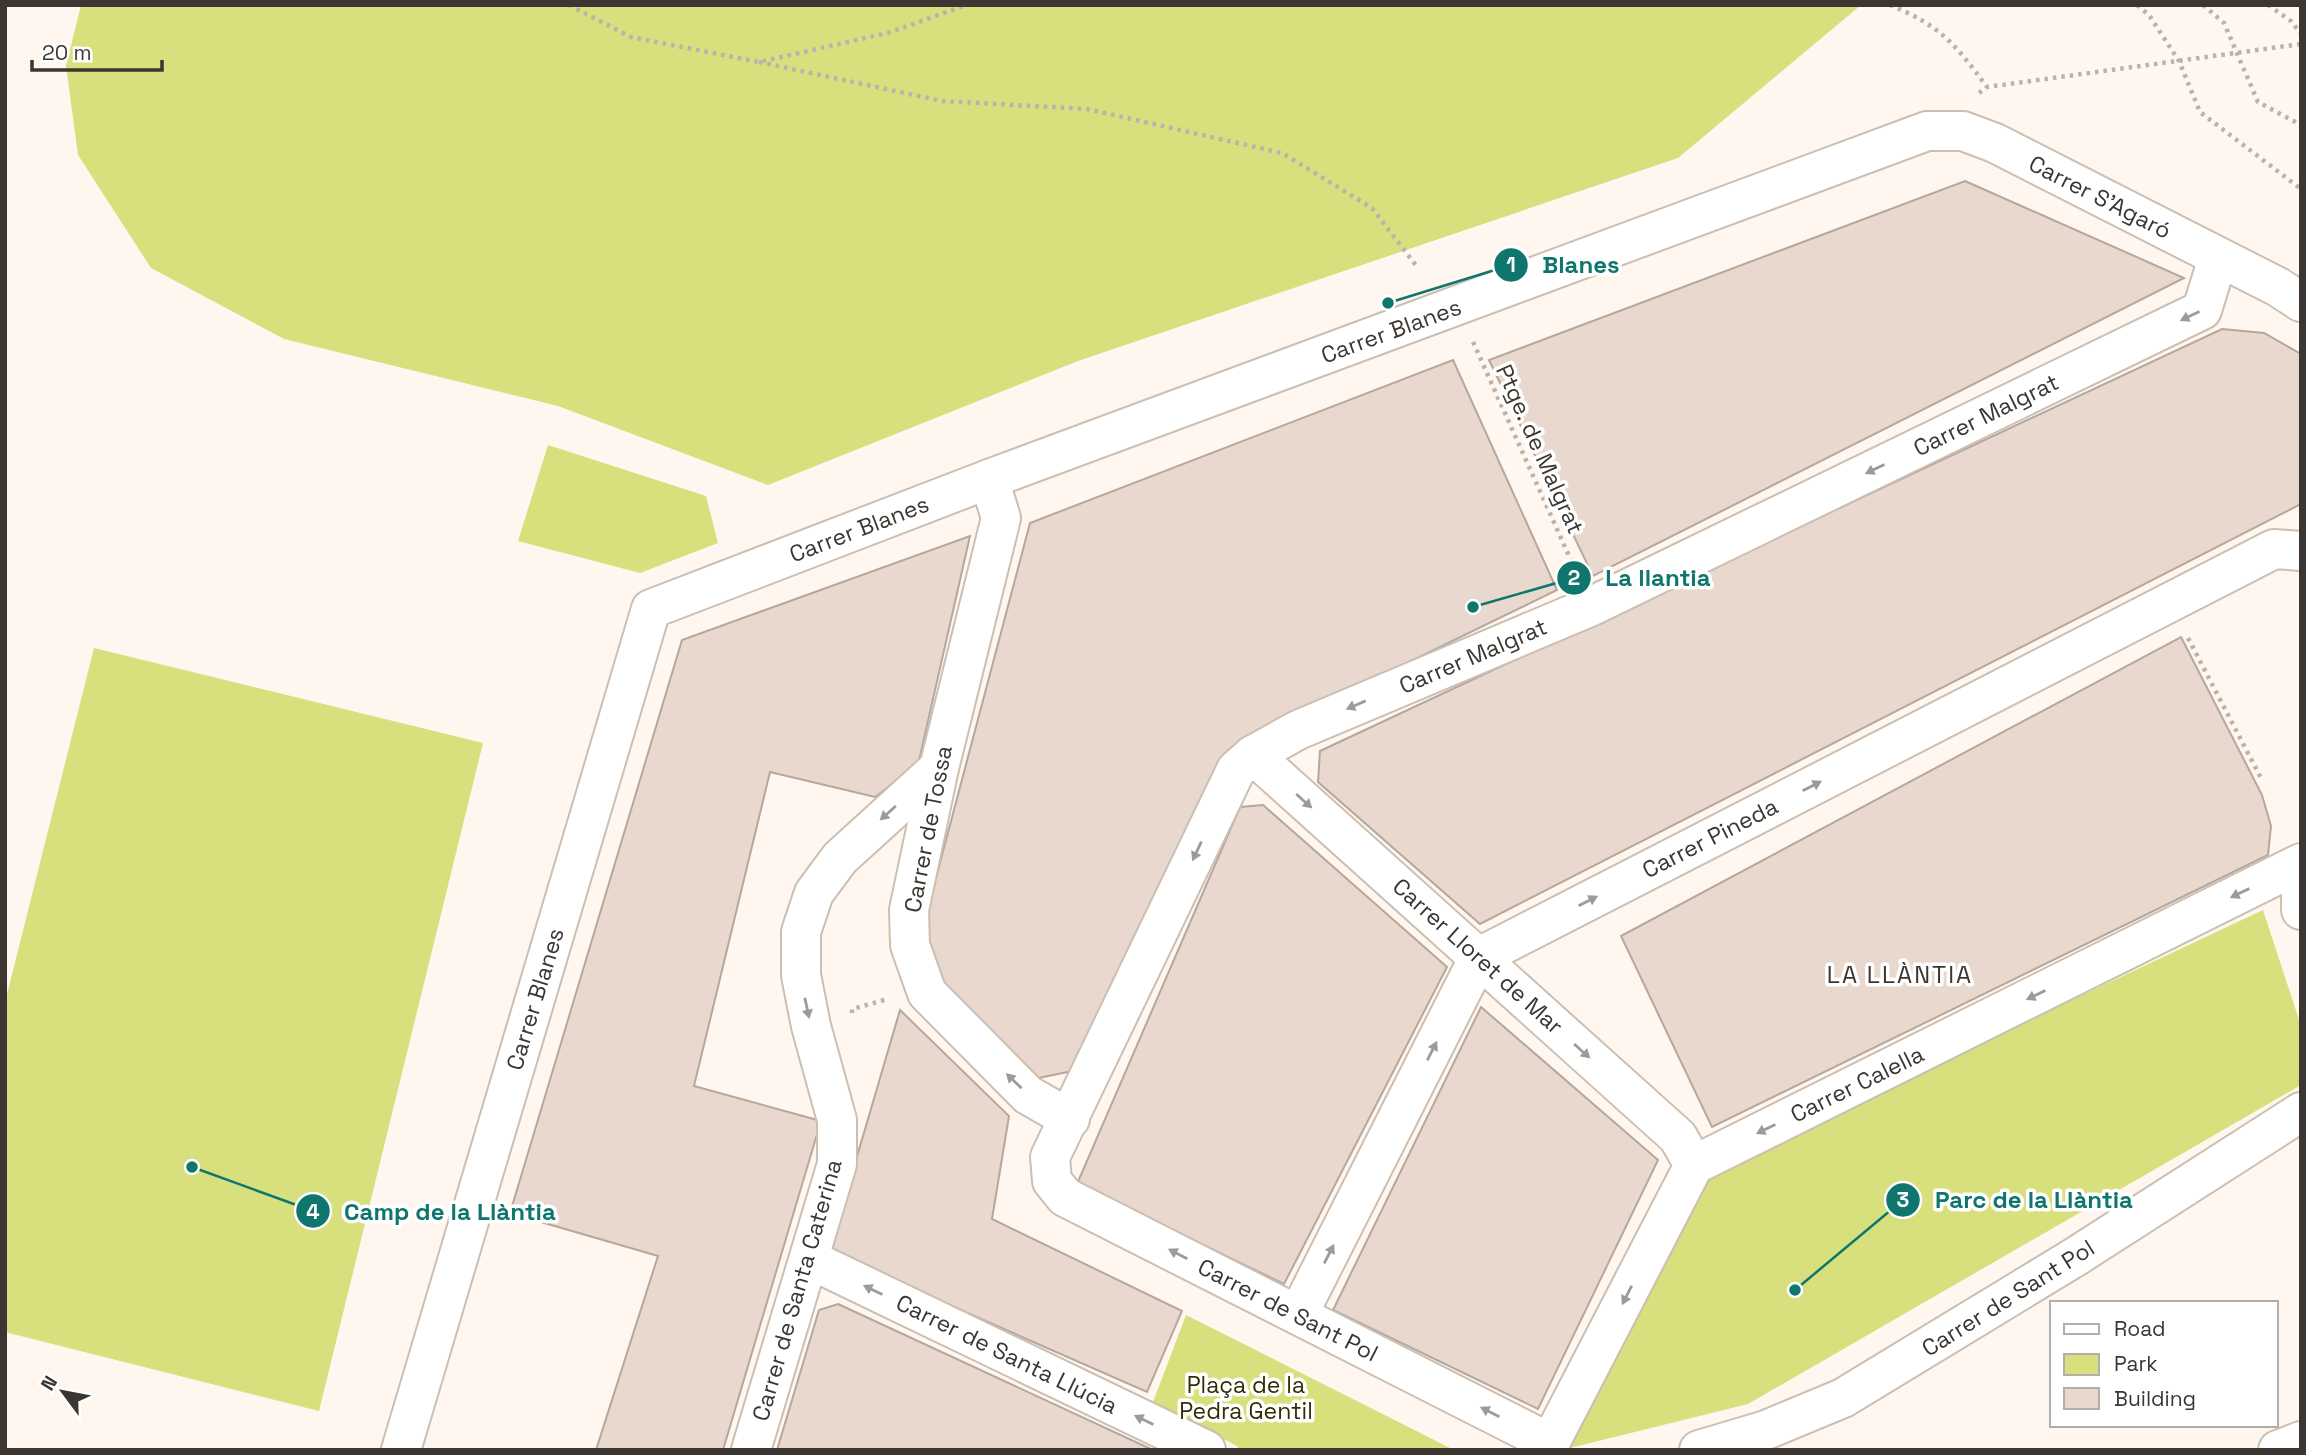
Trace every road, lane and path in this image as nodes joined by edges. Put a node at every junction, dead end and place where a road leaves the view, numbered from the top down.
1 (569, 5) edge
2 (966, 5) edge
3 (1890, 5) edge
4 (2137, 5) edge
5 (2203, 5) edge
6 (2268, 5) edge
7 (2301, 34) edge
8 (2301, 44) edge
9 (2239, 53) junction
10 (2179, 61) junction
11 (759, 62) junction
12 (1987, 87) junction
13 (1977, 95) dead end
14 (2301, 125) edge
15 (1890, 143) joint
16 (2301, 189) edge
17 (2218, 258) junction
18 (1418, 268) dead end
19 (2301, 302) edge
20 (1457, 307) junction
21 (989, 480) junction
22 (2301, 551) edge
23 (1592, 606) junction
24 (2188, 637) dead end
25 (1253, 755) junction
26 (939, 768) junction
27 (2262, 780) dead end
28 (2301, 863) edge
29 (2301, 871) edge
30 (2301, 910) edge
31 (1479, 957) junction
32 (897, 996) dead end
33 (853, 1021) dead end
34 (2301, 1112) edge
35 (1070, 1119) junction
36 (1050, 1157) joint
37 (1694, 1165) junction
38 (809, 1259) junction
39 (1298, 1315) junction
40 (2301, 1441) edge
41 (1551, 1446) edge
42 (401, 1450) edge
43 (751, 1450) edge
44 (1206, 1450) edge
45 (1699, 1450) edge
46 (2278, 1450) edge

1 - 11 path
2 - 11 path
3 - 12 path
4 - 10 path
5 - 9 path
6 - 7 path
8 - 9 path
9 - 10 path
9 - 14 path
10 - 12 path
10 - 16 path
11 - 18 path
12 - 13 path
15 - 17 street, Carrer S'Agaró
15 - 20 street, Carrer Blanes
17 - 19 street, Carrer S'Agaró
17 -> 23 street, Carrer Malgrat
20 - 21 street, Carrer Blanes
20 - 23 path, Ptge. de Malgrat
21 - 26 street, Carrer de Tossa
21 - 42 street, Carrer Blanes
31 -> 22 street, Carrer Pineda
23 -> 25 street, Carrer Malgrat
24 - 27 path
25 -> 31 street, Carrer Lloret de Mar
25 -> 35 street, Carrer Malgrat
35 -> 26 street, Carrer de Tossa
26 -> 38 street, Carrer de Santa Caterina
28 -> 37 street, Carrer Calella
29 - 30 street
31 -> 37 street, Carrer Lloret de Mar
39 -> 31 street
32 - 33 path
34 - 45 street, Carrer de Sant Pol
35 - 36 street, Carrer Malgrat
39 -> 36 street, Carrer de Sant Pol
37 -> 41 street
38 - 43 street, Carrer de Santa Caterina
44 -> 38 street, Carrer de Santa Llúcia
41 -> 39 street, Carrer de Sant Pol
40 - 46 street

